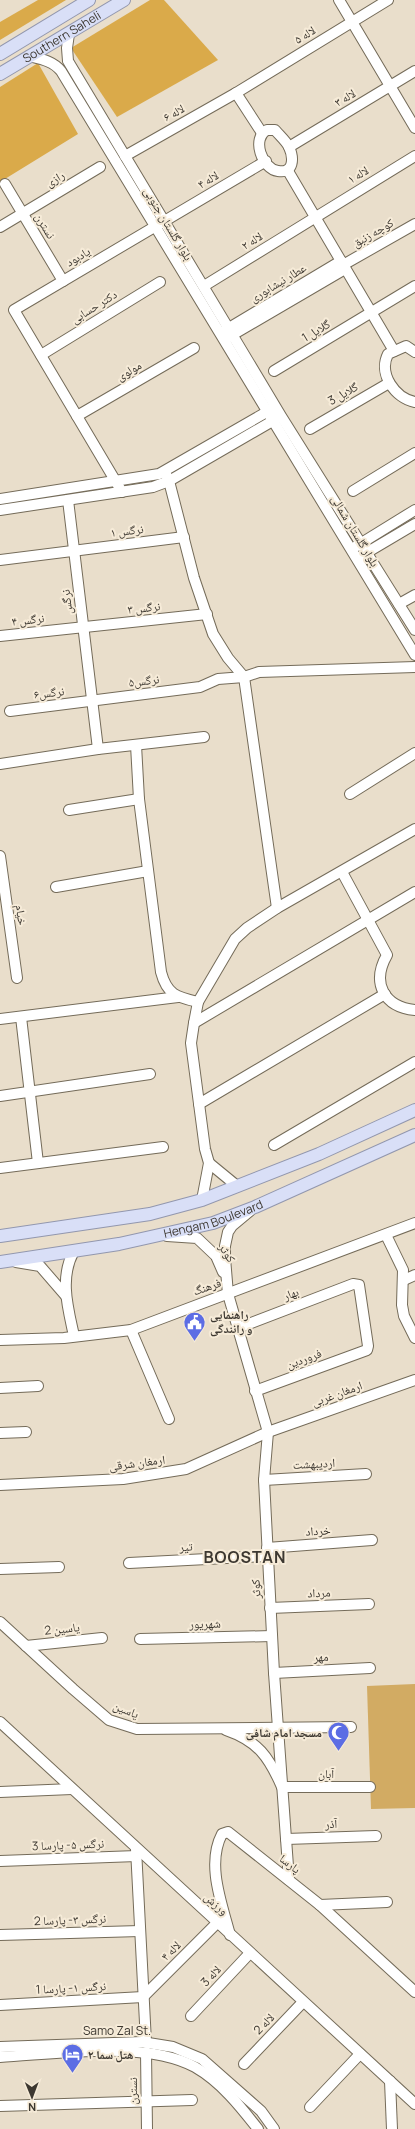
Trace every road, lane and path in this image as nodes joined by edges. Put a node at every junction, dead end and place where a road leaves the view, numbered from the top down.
1 (90, 0) edge
2 (124, 0) edge
3 (339, 0) edge
4 (388, 0) edge
5 (351, 21) junction
6 (69, 34) junction
7 (0, 54) edge
8 (29, 56) junction
9 (68, 62) junction
10 (57, 66) junction
11 (415, 71) edge
12 (0, 74) edge
13 (390, 86) junction
14 (236, 93) junction
15 (415, 128) edge
16 (262, 133) junction
17 (289, 147) junction
18 (125, 156) junction
19 (415, 156) edge
20 (266, 161) junction
21 (100, 167) dead end
22 (288, 171) junction
23 (5, 184) dead end
24 (23, 214) junction
25 (314, 217) junction
26 (164, 221) junction
27 (415, 224) edge
28 (155, 226) junction
29 (0, 227) edge
30 (343, 265) junction
31 (63, 281) junction
32 (160, 282) dead end
33 (204, 286) junction
34 (415, 286) edge
35 (371, 313) junction
36 (231, 332) junction
37 (221, 337) junction
38 (194, 348) dead end
39 (394, 351) junction
40 (415, 352) edge
41 (41, 355) junction
42 (274, 371) dead end
43 (389, 383) junction
44 (415, 402) edge
45 (276, 406) junction
46 (266, 412) junction
47 (77, 416) junction
48 (282, 416) junction
49 (272, 421) junction
50 (310, 429) dead end
51 (415, 453) edge
52 (167, 477) junction
53 (117, 482) junction
54 (353, 491) dead end
55 (122, 492) junction
56 (0, 500) edge
57 (68, 500) junction
58 (0, 510) edge
59 (415, 510) edge
60 (415, 524) edge
61 (184, 537) junction
62 (361, 543) junction
63 (350, 550) junction
64 (74, 551) junction
65 (367, 553) junction
66 (356, 559) junction
67 (0, 560) edge
68 (415, 595) edge
69 (399, 604) junction
70 (207, 614) junction
71 (83, 627) junction
72 (415, 630) edge
73 (0, 636) edge
74 (415, 653) edge
75 (415, 667) edge
76 (244, 677) junction
77 (92, 700) junction
78 (10, 711) dead end
79 (204, 737) dead end
80 (136, 745) junction
81 (98, 749) junction
82 (415, 753) edge
83 (0, 764) edge
84 (350, 794) dead end
85 (139, 800) junction
86 (69, 810) dead end
87 (415, 829) edge
88 (0, 856) edge
89 (148, 871) junction
90 (342, 872) junction
91 (56, 887) dead end
92 (415, 892) edge
93 (277, 908) junction
94 (368, 920) junction
95 (17, 978) dead end
96 (385, 994) junction
97 (178, 997) junction
98 (198, 1002) junction
99 (415, 1010) edge
100 (21, 1017) junction
101 (0, 1019) edge
102 (194, 1023) junction
103 (415, 1062) edge
104 (150, 1074) dead end
105 (29, 1091) junction
106 (0, 1096) edge
107 (199, 1104) junction
108 (415, 1110) edge
109 (415, 1135) edge
110 (274, 1145) dead end
111 (163, 1147) dead end
112 (38, 1163) junction
113 (208, 1163) junction
114 (0, 1168) edge
115 (237, 1186) junction
116 (202, 1200) junction
117 (255, 1207) junction
118 (415, 1223) edge
119 (386, 1235) junction
120 (0, 1236) edge
121 (156, 1236) junction
122 (74, 1251) junction
123 (5, 1262) edge
124 (415, 1275) edge
125 (226, 1279) junction
126 (404, 1280) junction
127 (228, 1294) junction
128 (66, 1296) junction
129 (412, 1323) edge
130 (238, 1328) junction
131 (131, 1330) junction
132 (74, 1336) junction
133 (415, 1338) edge
134 (0, 1340) edge
135 (362, 1352) joint
136 (415, 1380) edge
137 (38, 1386) dead end
138 (0, 1388) edge
139 (255, 1390) junction
140 (169, 1419) dead end
141 (26, 1432) dead end
142 (268, 1432) junction
143 (0, 1433) edge
144 (366, 1474) dead end
145 (264, 1480) junction
146 (0, 1485) edge
147 (372, 1540) dead end
148 (267, 1552) junction
149 (129, 1563) dead end
150 (59, 1567) dead end
151 (0, 1569) edge
152 (369, 1604) dead end
153 (270, 1608) junction
154 (0, 1622) edge
155 (272, 1636) junction
156 (102, 1638) dead end
157 (140, 1639) dead end
158 (26, 1646) junction
159 (370, 1668) dead end
160 (274, 1673) junction
161 (0, 1722) edge
162 (278, 1727) junction
163 (351, 1727) dead end
164 (219, 1728) junction
165 (282, 1787) junction
166 (370, 1787) dead end
167 (72, 1789) junction
168 (0, 1792) edge
169 (376, 1836) dead end
170 (286, 1839) junction
171 (136, 1852) junction
172 (0, 1861) edge
173 (289, 1880) junction
174 (387, 1902) dead end
175 (320, 1905) junction
176 (217, 1923) junction
177 (140, 1931) junction
178 (0, 1935) edge
179 (230, 1935) junction
180 (250, 1953) junction
181 (415, 1992) edge
182 (143, 1997) junction
183 (304, 2002) junction
184 (0, 2005) edge
185 (191, 2016) dead end
186 (0, 2047) edge
187 (146, 2047) junction
188 (360, 2054) junction
189 (0, 2056) edge
190 (244, 2064) dead end
191 (390, 2081) junction
192 (192, 2100) dead end
193 (146, 2102) junction
194 (415, 2104) edge
195 (0, 2106) edge
196 (310, 2107) dead end
197 (147, 2129) edge
198 (258, 2129) edge
199 (274, 2129) edge
200 (392, 2129) edge

1 - 7 main road, Southern Saheli
2 - 6 main road, Southern Saheli
3 - 5 street
4 - 5 street, لاله ۵
5 - 13 street
5 - 14 street, لاله ۵
6 - 8 main road, Southern Saheli
6 - 9 street, بلوار گلستان جنوبی
8 - 10 street
8 - 12 main road, Southern Saheli
9 - 10 street
9 - 18 street, بلوار گلستان جنوبی
10 - 28 street, بلوار گلستان جنوبی
11 - 13 street, لاله ۳
13 - 15 street
13 - 17 street, لاله ۳
14 - 16 street
14 - 18 street, لاله ۶
16 - 17 street
16 - 20 street
17 - 22 street
18 - 26 street, بلوار گلستان جنوبی
19 - 25 street, لاله ۱
20 - 22 street
20 - 26 street, لاله ۴
21 - 24 street, رازی
22 - 25 street
23 - 24 street, نسترن
24 - 29 street, رازی
24 - 31 street, نسترن
25 - 30 street
25 - 33 street, لاله ۲
26 - 28 street, لاله ۴
26 - 33 street, بلوار گلستان جنوبی
27 - 30 street, کوچه زنبق
28 - 31 street, یادبود
28 - 37 street, بلوار گلستان جنوبی
30 - 35 street
30 - 36 street, کوچه زنبق
31 - 41 street, یادبود
32 - 41 street, دکتر حسابی
33 - 36 street, بلوار گلستان جنوبی
34 - 35 street, گلایل 1
35 - 39 street
35 - 42 street, گلایل 1
36 - 37 street, کوچه زنبق
36 - 45 street, بلوار گلستان جنوبی
37 - 46 street, بلوار گلستان جنوبی
38 - 47 street, مولوی
39 - 40 street
39 - 43 street
41 - 47 street
43 - 44 street
43 - 50 street, گلایل 3
45 - 46 street
45 - 48 street, بلوار گلستان جنوبی
46 - 49 street, بلوار گلستان جنوبی
46 - 52 street
47 - 53 street
48 - 49 street
48 - 62 street, بلوار گلستان شمالی
49 - 52 street
49 - 63 street, بلوار گلستان شمالی
51 - 54 street
52 - 53 street
52 - 55 street
52 - 61 street
53 - 55 street
53 - 56 street
55 - 57 street
57 - 58 street
57 - 64 street, نرگس
59 - 62 street
60 - 65 street
61 - 64 street, نرگس ۱
61 - 70 street
62 - 63 street
62 - 65 street, بلوار گلستان شمالی
63 - 66 street, بلوار گلستان شمالی
64 - 67 street, نرگس ۱
64 - 71 street, نرگس
65 - 66 street
65 - 69 street, بلوار گلستان شمالی
66 - 74 street, بلوار گلستان شمالی
68 - 69 street
69 - 72 street, بلوار گلستان شمالی
70 - 71 street, نرگس ۳
70 - 76 street
71 - 73 street, نرگس ۴
71 - 77 street, نرگس
75 - 76 street, نرگس۵
76 - 77 street, نرگس۵
76 - 93 street
77 - 78 street, نرگس۶
77 - 81 street, نرگس
79 - 80 street
80 - 81 street
80 - 85 street
81 - 83 street
82 - 84 street
85 - 86 street
85 - 89 street
87 - 90 street
88 - 95 street, خیام
89 - 91 street
89 - 97 street
90 - 93 street
90 - 94 street
92 - 94 street
93 - 98 street
94 - 96 street
94 - 102 street
96 - 99 street
96 - 107 street
97 - 98 street
97 - 100 street
98 - 102 street
100 - 101 street
100 - 105 street
102 - 107 street
103 - 110 street
104 - 105 street
105 - 106 street
105 - 112 street
107 - 113 street
108 - 115 main road, Hengam Boulevard
109 - 117 main road, Hengam Boulevard
111 - 112 street
112 - 114 street
113 - 115 street
113 - 116 street
115 - 116 main road, Hengam Boulevard
116 - 120 main road, Hengam Boulevard
117 - 121 main road, Hengam Boulevard
117 - 125 street, کوثر
118 - 119 street, فرهنگ
119 - 126 street
119 - 127 street, فرهنگ
121 - 122 main road, Hengam Boulevard
121 - 125 street, کوثر
122 - 123 main road, Hengam Boulevard
122 - 128 street
123 - 128 street
124 - 126 street
125 - 127 street, کوثر
126 - 129 street
127 - 130 street, کوثر
127 - 131 street, فرهنگ
128 - 132 street
129 - 133 street
130 - 135 street, بهار
130 - 139 street, کوثر
131 - 132 street, فرهنگ
131 - 140 street
132 - 134 street, فرهنگ
135 - 139 street, فروردین
136 - 142 street, ارمغان غربی
137 - 138 street
139 - 142 street, کوثر
141 - 143 street
142 - 145 street, کوثر
142 - 146 street, ارمغان شرقی
144 - 145 street, اردیبهشت
145 - 148 street, کوثر
147 - 148 street, خرداد
148 - 149 street, تیر
148 - 153 street, کوثر
150 - 151 street
152 - 153 street, مرداد
153 - 155 street, کوثر
154 - 158 street, یاسین
155 - 157 street, شهریور
155 - 160 street, کوثر
156 - 158 street, یاسین 2
158 - 164 street, یاسین
159 - 160 street, مهر
160 - 162 street, کوثر
161 - 167 street, ورزش
162 - 163 street, یاسین
162 - 164 street, یاسین
162 - 165 street, کوثر
164 - 165 street
165 - 166 street, آبان
165 - 170 street, کوثر
167 - 168 street
167 - 171 street, ورزش
169 - 170 street, آذر
170 - 173 street, کوثر
171 - 172 street, نرگس ۵- پارسا 3
171 - 176 street, ورزش
171 - 177 street
173 - 175 street, پارسا
173 - 179 street, پارسا
174 - 175 street
175 - 181 street, پارسا
176 - 179 street, ورزش
176 - 182 street, لاله ۴
177 - 178 street, نرگس ۳- پارسا 2
177 - 182 street
179 - 180 street, ورزش
180 - 183 street, ورزش
180 - 185 street, لاله 3
182 - 184 street, نرگس ۱- پارسا 1
182 - 187 street
183 - 188 street, ورزش
183 - 190 street, لاله 2
186 - 187 street, Samo Zal St.
187 - 189 street, Samo Zal St.
187 - 193 street, نسترن
187 - 198 street, Samo Zal St.
187 - 199 street, Samo Zal St.
188 - 191 street, ورزش
188 - 196 street
191 - 194 street, ورزش
191 - 200 street
192 - 193 street
193 - 195 street
193 - 197 street, نسترن

